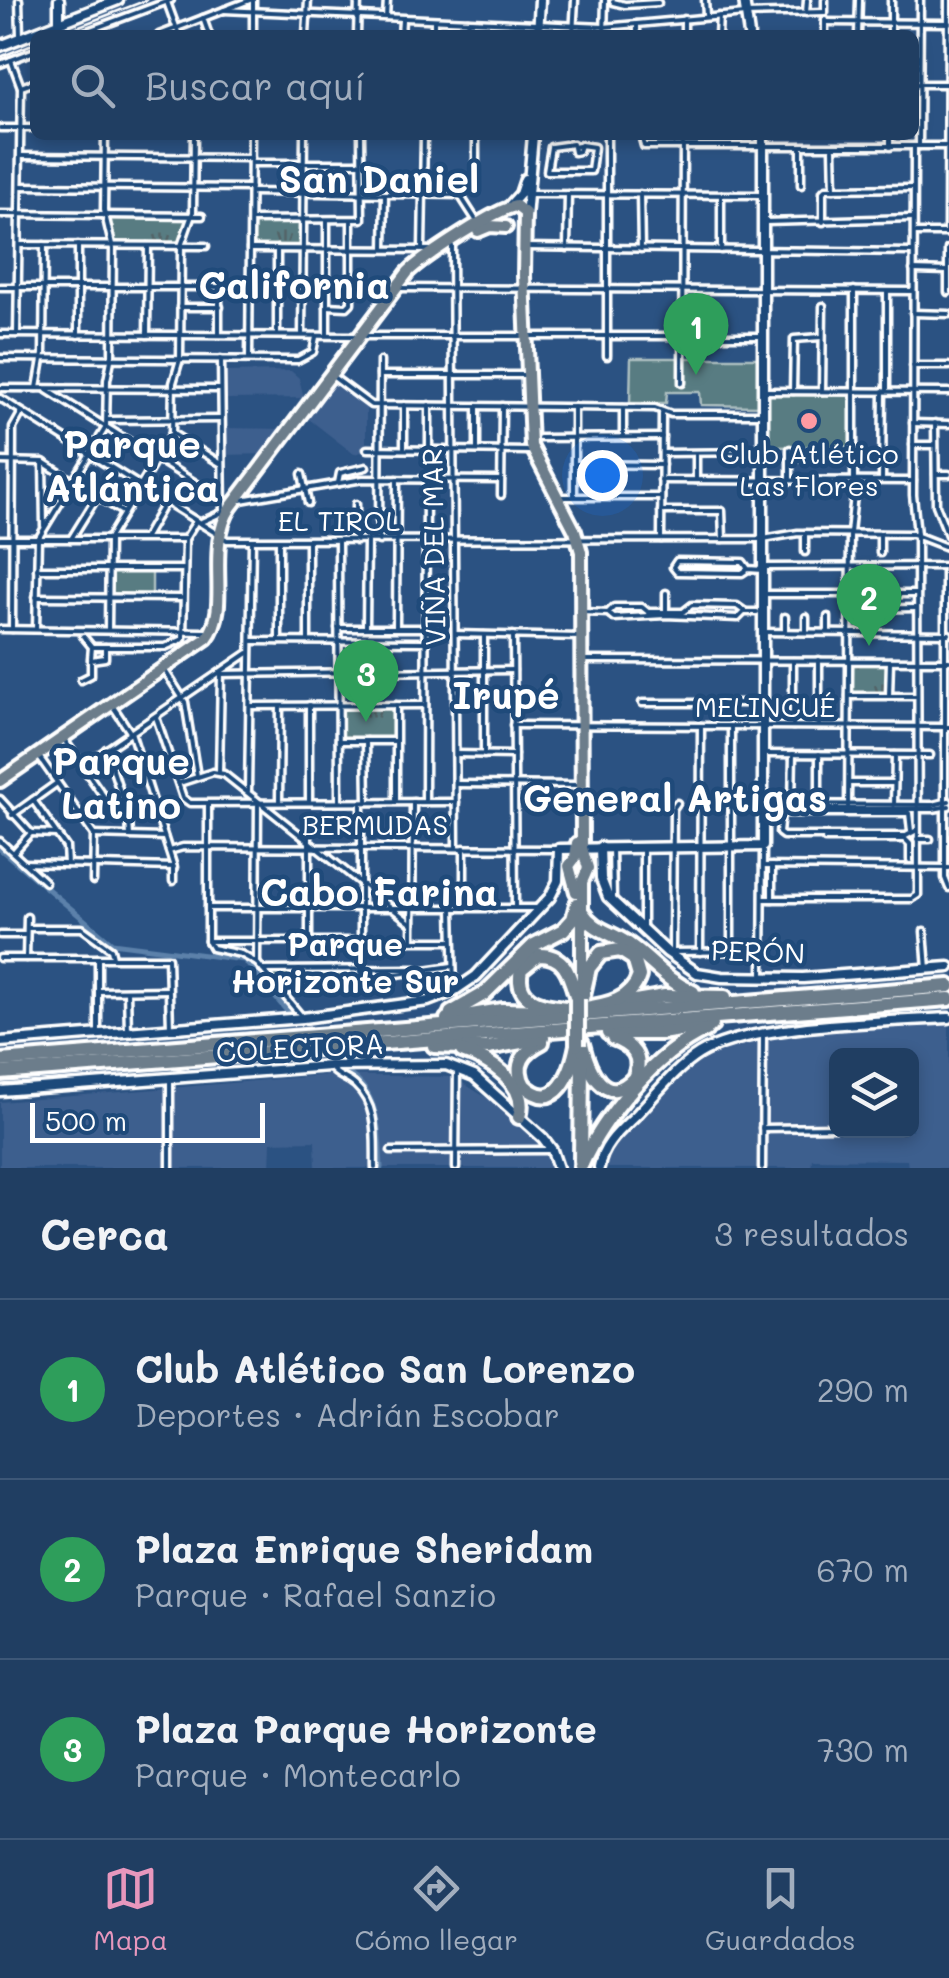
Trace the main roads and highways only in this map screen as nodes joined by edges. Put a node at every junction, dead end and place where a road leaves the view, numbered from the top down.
1 (506, 208) junction
2 (526, 219) junction
3 (481, 226) junction
4 (507, 228) junction
5 (438, 252) junction
6 (523, 289) junction
7 (360, 336) junction
8 (525, 336) junction
9 (528, 406) junction
10 (555, 498) junction
11 (217, 536) junction
12 (580, 637) junction
13 (165, 671) junction
14 (113, 706) junction
15 (579, 726) junction
16 (39, 756) junction
17 (0, 783) edge
18 (575, 863) junction
19 (579, 908) junction
20 (949, 986) edge
21 (710, 996) junction
22 (802, 998) junction
23 (949, 999) edge
24 (579, 1004) junction
25 (853, 1006) junction
26 (733, 1021) junction
27 (425, 1022) junction
28 (341, 1034) junction
29 (579, 1040) junction
30 (362, 1045) junction
31 (445, 1046) junction
32 (0, 1061) edge
33 (0, 1075) edge
34 (519, 1117) road end
35 (579, 1167) edge

1 - 2 main road
1 - 3 main road
1 - 4 main road
2 - 4 main road
2 - 6 main road
3 - 4 main road
3 - 5 main road
3 - 5 main road
4 - 6 main road
5 - 7 main road
5 - 7 main road
6 - 8 main road
7 - 11 main road
7 - 11 main road
8 - 9 main road
8 - 9 main road
9 - 10 main road
9 - 10 main road
10 - 12 main road
11 - 13 main road
11 - 13 main road
12 - 15 main road
12 - 15 main road
13 - 14 main road
14 - 16 main road
14 - 16 main road
15 - 18 main road
15 - 18 main road
16 - 17 main road
18 - 19 main road
19 - 21 highway
19 - 24 main road
19 - 27 highway
20 - 22 highway
21 - 22 highway
21 - 24 highway
22 - 28 highway
23 - 25 highway
24 - 24 highway
24 - 24 highway
24 - 27 highway
24 - 29 highway, bridge
25 - 26 highway
25 - 30 highway
26 - 29 highway
26 - 35 highway
27 - 28 highway
28 - 32 highway
29 - 29 highway
29 - 29 highway
29 - 31 highway
29 - 35 highway
30 - 31 highway
30 - 33 highway
31 - 34 highway

